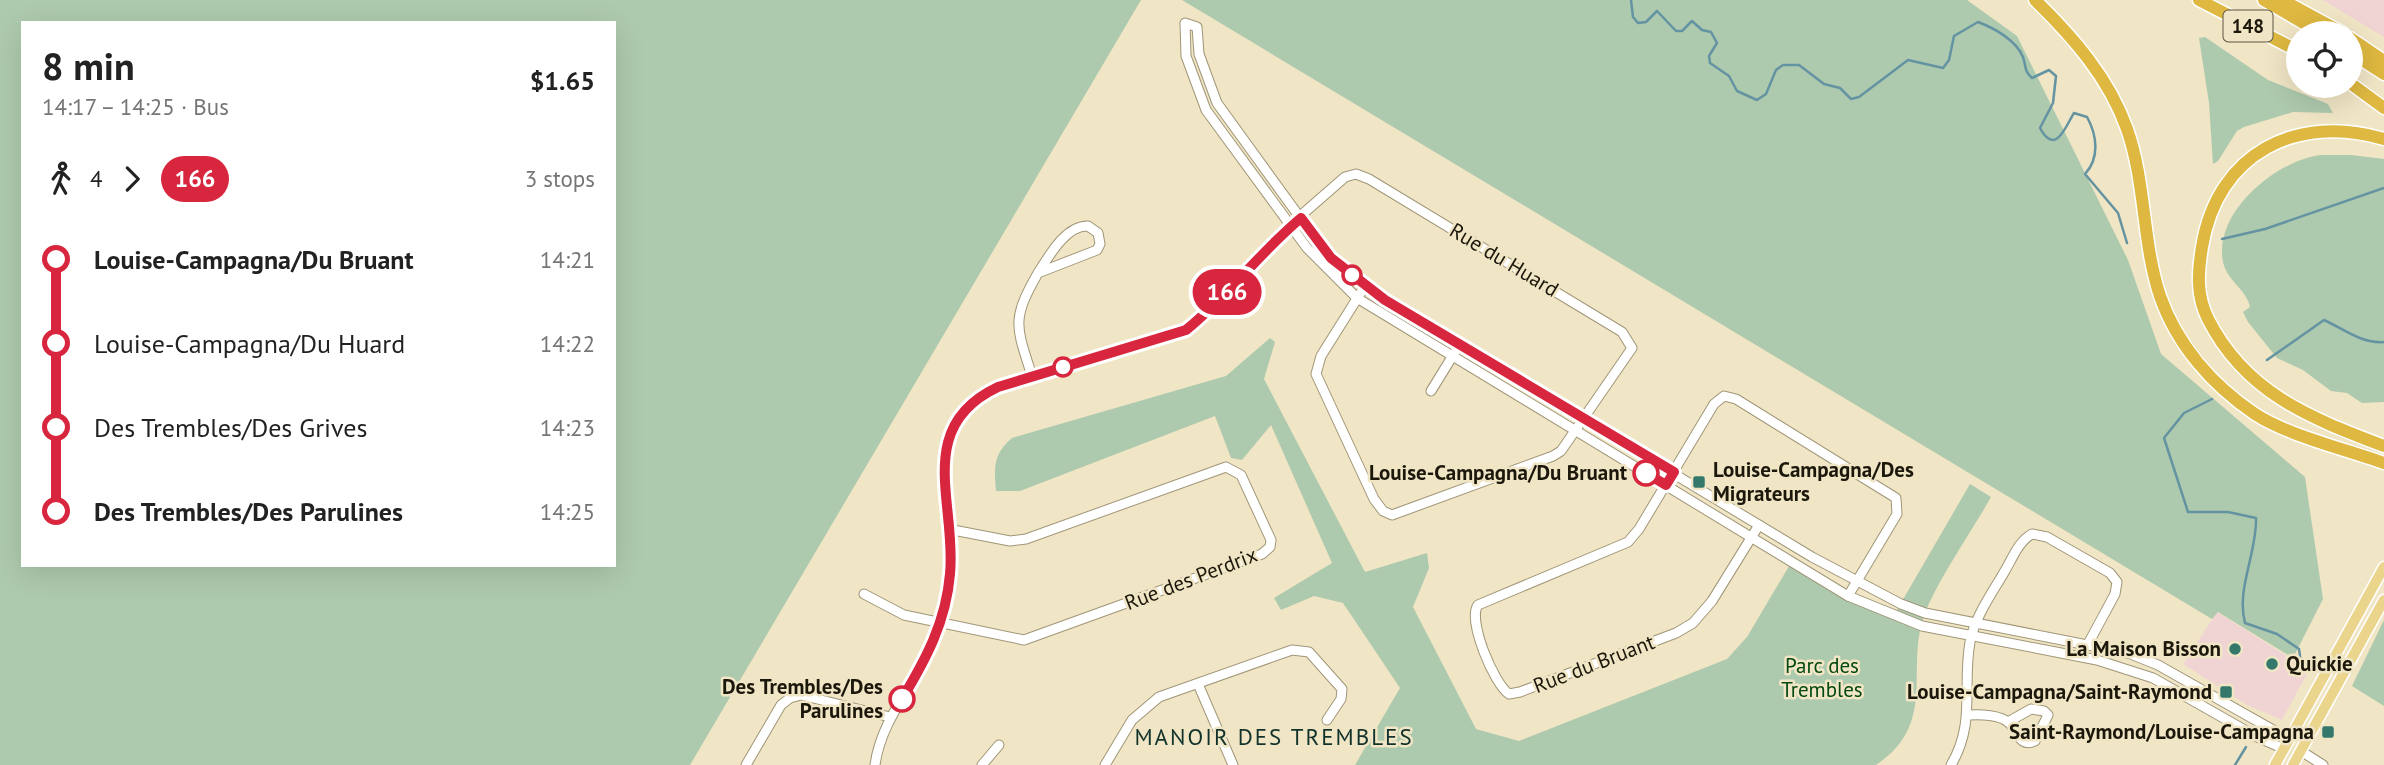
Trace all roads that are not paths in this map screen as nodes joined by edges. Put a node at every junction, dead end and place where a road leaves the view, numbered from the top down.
1 (2035, 0) edge
2 (2199, 0) edge
3 (2264, 0) edge
4 (2282, 0) edge
5 (2300, 21) edge
6 (2321, 21) edge
7 (2286, 45) edge
8 (2363, 47) edge
9 (2363, 60) edge
10 (2384, 61) edge
11 (2384, 74) edge
12 (2363, 93) edge
13 (2384, 108) edge
14 (2384, 139) edge
15 (1301, 218) junction
16 (1291, 226) junction
17 (1038, 273) junction
18 (1365, 286) junction
19 (1357, 298) junction
20 (1460, 344) junction
21 (1452, 356) junction
22 (1032, 376) junction
23 (1432, 391) dead end
24 (1582, 419) junction
25 (1575, 429) junction
26 (2384, 446) edge
27 (2384, 463) edge
28 (1674, 472) junction
29 (1666, 485) junction
30 (1759, 525) junction
31 (948, 529) junction
32 (1752, 537) junction
33 (2384, 567) edge
34 (1857, 582) junction
35 (864, 594) dead end
36 (1848, 596) junction
37 (2384, 600) edge
38 (941, 623) junction
39 (1977, 624) junction
40 (1972, 637) junction
41 (2088, 644) junction
42 (1198, 684) junction
43 (1969, 715) junction
44 (890, 717) junction
45 (1327, 720) dead end
46 (2008, 722) junction
47 (2287, 744) junction
48 (999, 745) dead end
49 (2301, 751) junction
50 (746, 765) edge
51 (874, 765) edge
52 (982, 765) edge
53 (1105, 765) edge
54 (1233, 765) edge
55 (1951, 765) edge
56 (2275, 765) edge
57 (2293, 765) edge
58 (2323, 765) edge

1 - 27 highway
2 - 7 highway, 148
3 - 5 highway, 148
4 - 6 highway
8 - 10 highway
9 - 11 highway
12 - 13 highway
14 - 26 highway
15 - 16 street
15 - 16 street
15 - 18 street
15 - 24 street, Rue du Huard
16 - 19 street
16 - 22 street
17 - 17 street
17 - 22 street
18 - 19 street
18 - 20 street
19 - 21 street
19 - 25 street
20 - 21 street
20 - 24 street
21 - 23 street
21 - 25 street
22 - 31 street
24 - 25 street
24 - 28 street
25 - 29 street
28 - 29 street
28 - 30 street
28 - 34 street
29 - 32 street
29 - 32 street, Rue du Bruant
30 - 32 street
30 - 34 street
31 - 38 street
31 - 38 street, Rue des Perdrix
32 - 36 street
33 - 47 main road
34 - 36 street
34 - 39 street
35 - 38 street
36 - 40 street
37 - 49 main road
38 - 44 street
39 - 40 street
39 - 41 street
39 - 41 street
40 - 43 street
40 - 47 street
41 - 47 street
42 - 45 street
42 - 53 street
42 - 54 street
43 - 46 street
43 - 55 street
44 - 50 street
44 - 51 street
46 - 46 street
47 - 49 main road
47 - 56 main road
48 - 52 street
49 - 57 main road
49 - 58 street

